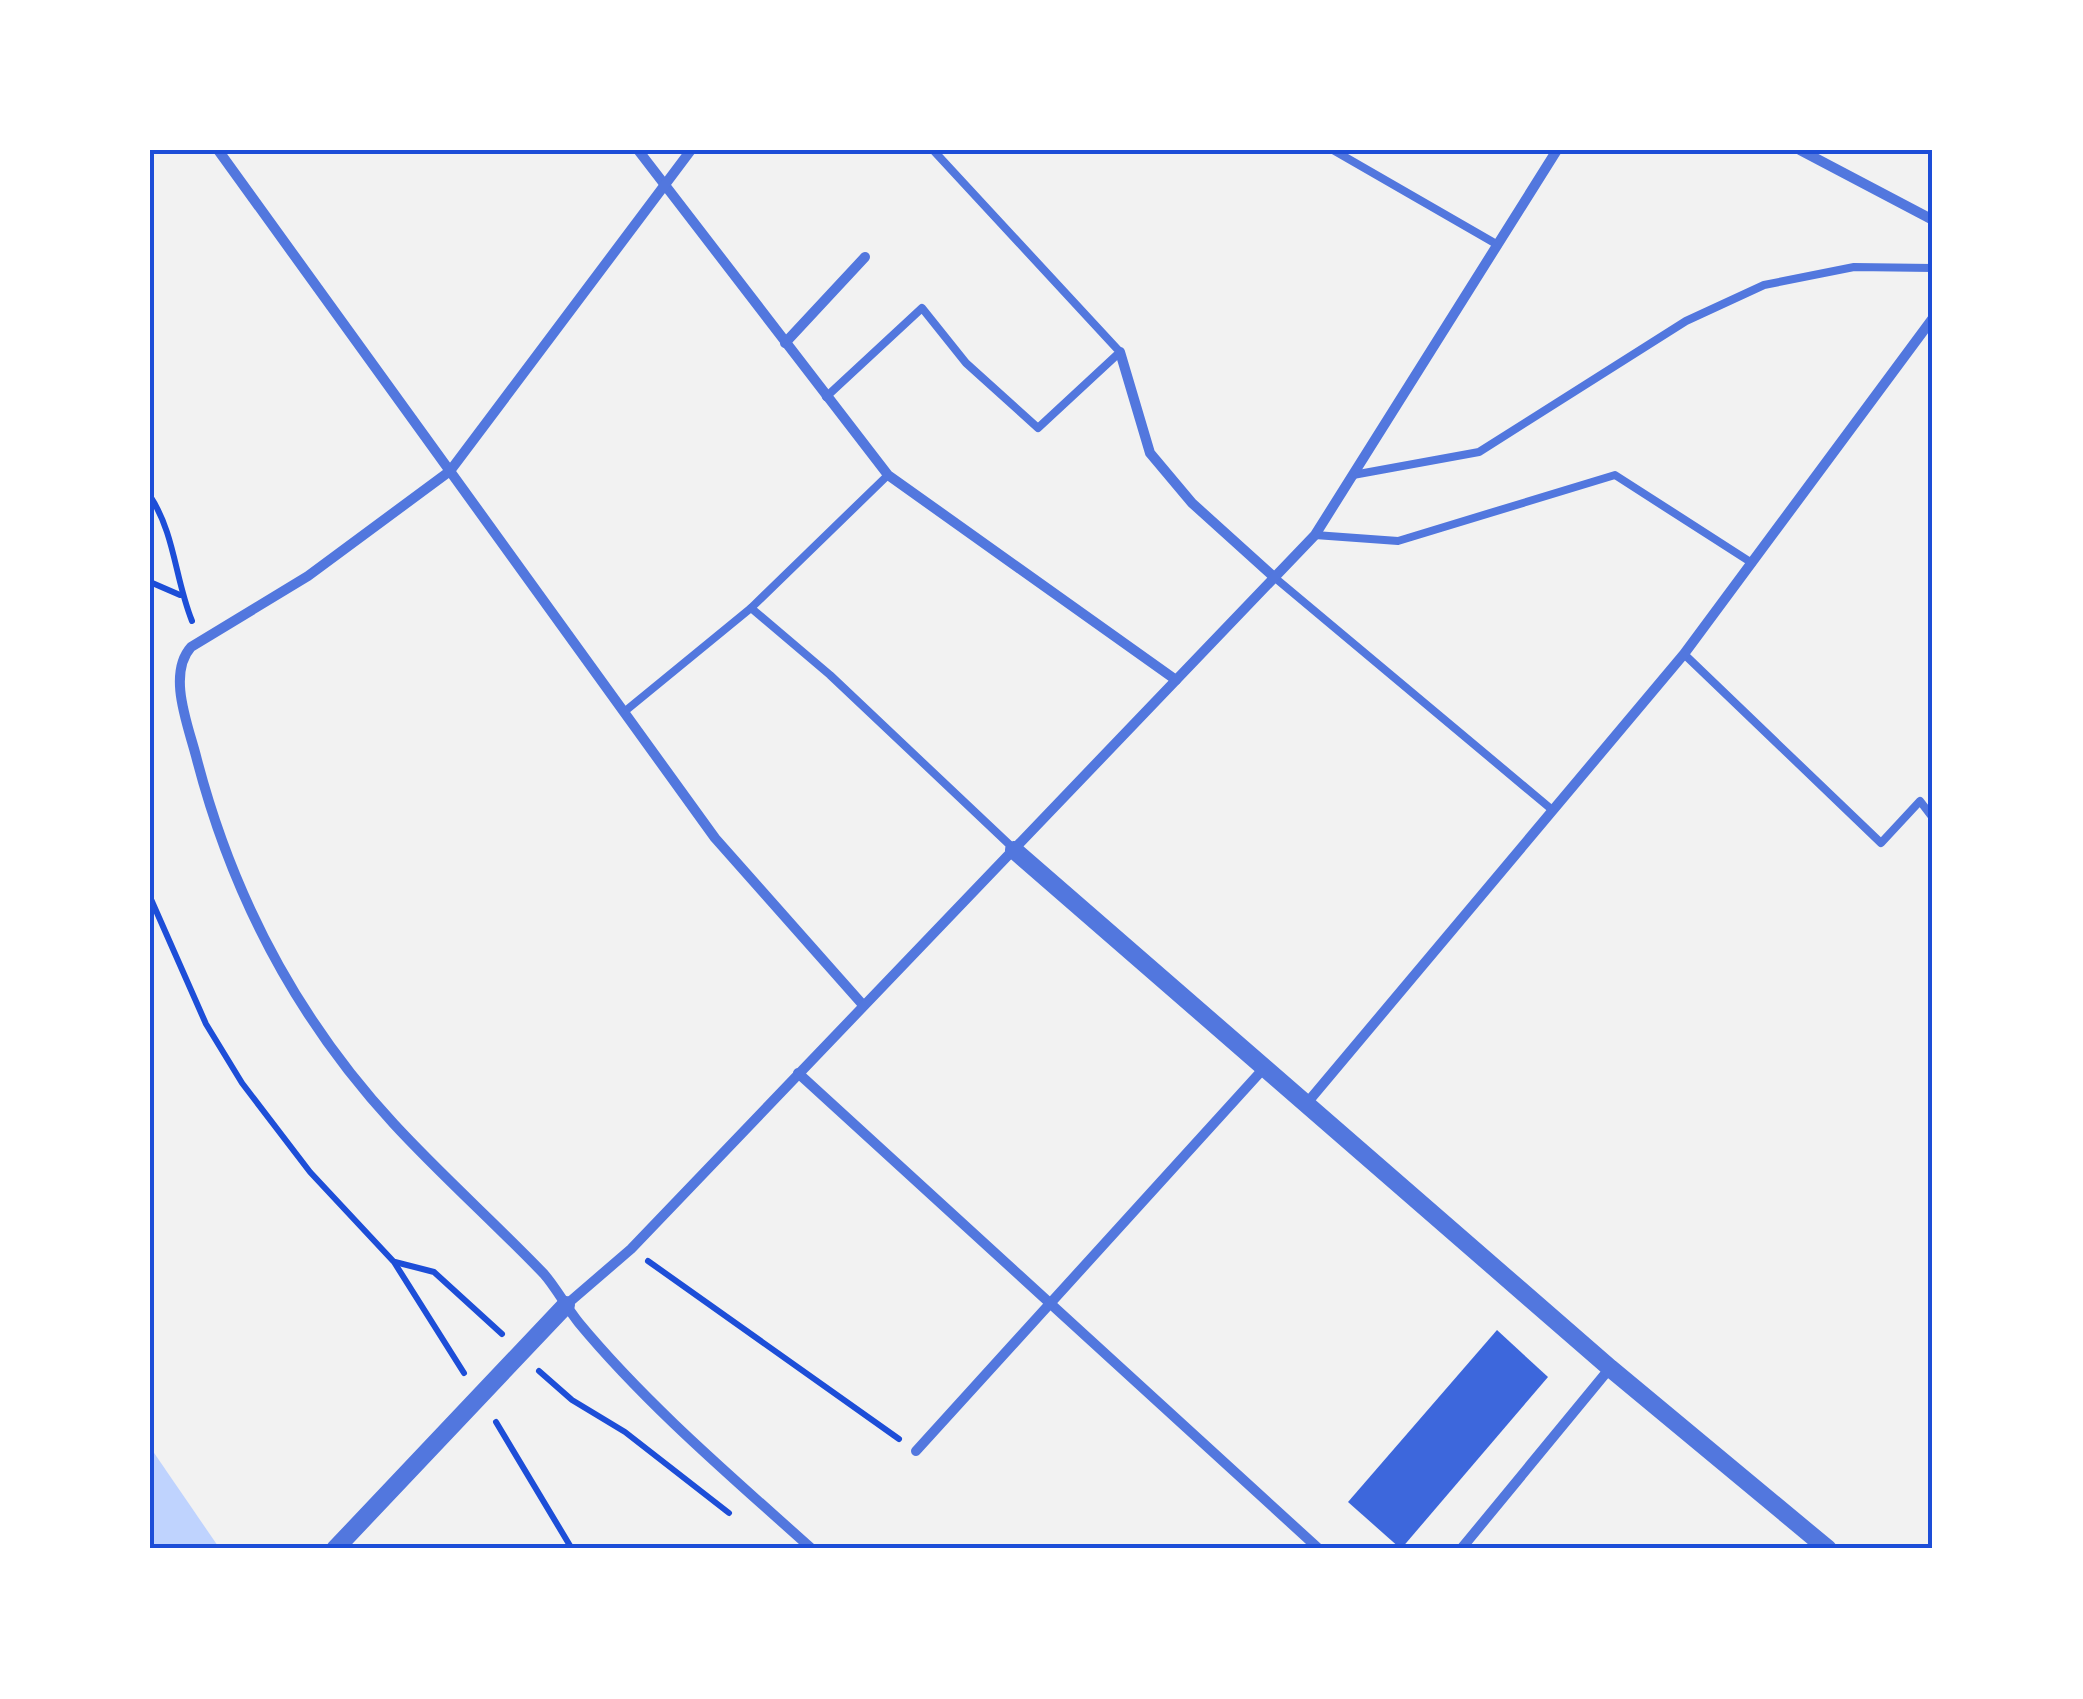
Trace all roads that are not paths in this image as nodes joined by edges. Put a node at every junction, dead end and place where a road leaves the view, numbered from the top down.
1 (218, 150) edge
2 (638, 150) edge
3 (691, 150) edge
4 (933, 150) edge
5 (1333, 150) edge
6 (1557, 150) edge
7 (1800, 150) edge
8 (666, 188) junction
9 (1933, 220) edge
10 (1498, 245) junction
11 (864, 257) dead end
12 (1933, 268) edge
13 (1933, 318) edge
14 (1928, 334) edge
15 (785, 342) junction
16 (1120, 352) junction
17 (826, 397) junction
18 (450, 471) junction
19 (888, 474) junction
20 (1353, 476) junction
21 (1316, 534) junction
22 (1752, 563) junction
23 (1274, 576) junction
24 (751, 608) junction
25 (1684, 654) junction
26 (1176, 680) junction
27 (624, 712) junction
28 (1550, 808) junction
29 (1933, 818) edge
30 (1014, 850) junction
31 (863, 1005) junction
32 (1266, 1066) junction
33 (798, 1073) junction
34 (1307, 1103) junction
35 (566, 1305) junction
36 (1050, 1307) junction
37 (1610, 1368) junction
38 (916, 1451) road end
39 (334, 1549) edge
40 (812, 1549) edge
41 (1319, 1549) edge
42 (1461, 1549) edge
43 (1828, 1549) edge

1 - 18 street
2 - 8 street
3 - 8 street
4 - 16 lane
5 - 10 lane
6 - 10 street
7 - 9 street
8 - 15 street
8 - 18 street
10 - 20 street
11 - 15 street
12 - 20 lane
13 - 14 street
14 - 22 street
15 - 17 street
16 - 17 lane
16 - 23 street
17 - 19 street
18 - 27 street
18 - 35 street
19 - 24 lane
19 - 26 street
20 - 21 street
21 - 22 lane
21 - 23 street
22 - 25 street
23 - 26 street
23 - 28 lane
24 - 27 lane
24 - 30 lane
25 - 28 street
25 - 29 lane
26 - 30 street
27 - 31 street
28 - 34 street
30 - 31 street
30 - 32 street
31 - 33 street
32 - 34 street
32 - 36 street
33 - 35 street
33 - 36 street
34 - 37 street
35 - 39 street
35 - 40 street
36 - 38 street
36 - 41 street
37 - 42 street
37 - 43 street

